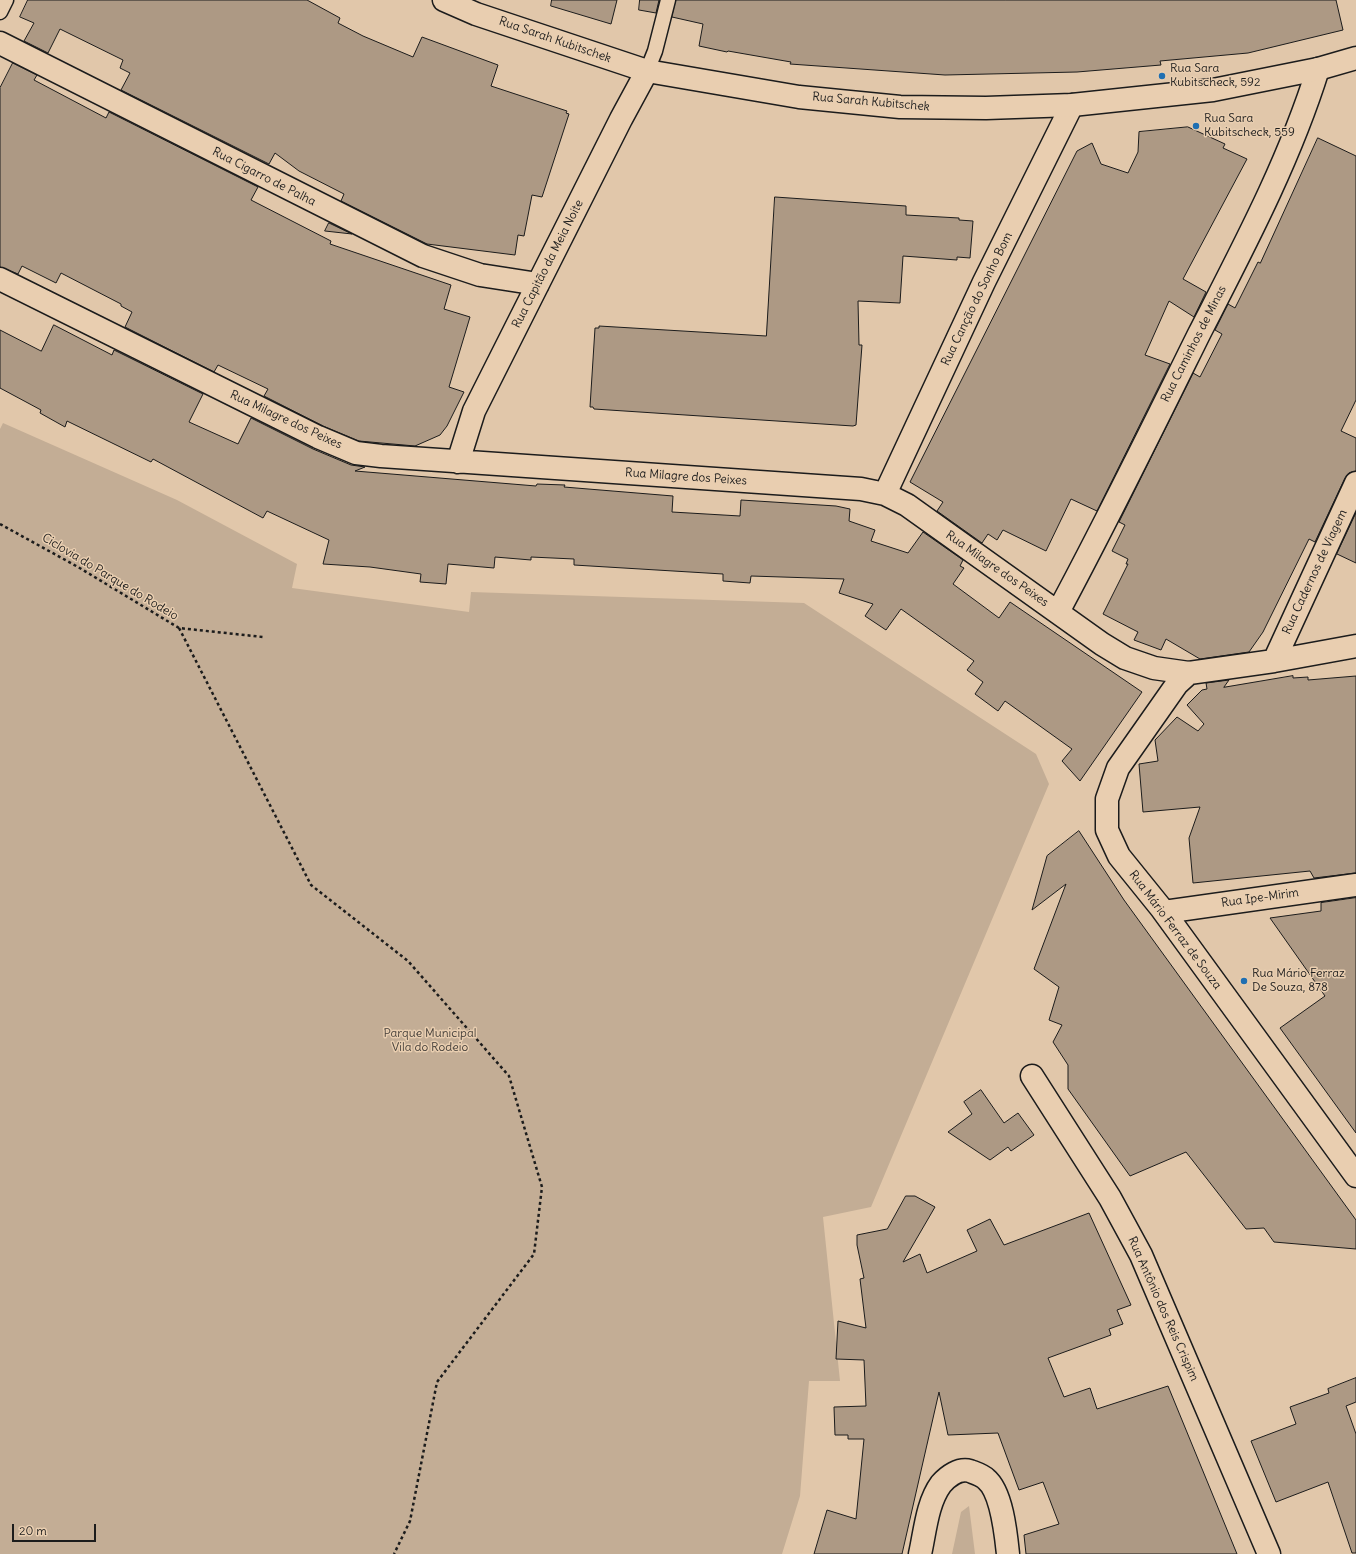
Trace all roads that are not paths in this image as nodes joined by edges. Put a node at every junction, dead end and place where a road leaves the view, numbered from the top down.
1 (6, 0) edge
2 (444, 0) edge
3 (668, 0) edge
4 (0, 12) edge
5 (0, 44) edge
6 (1356, 58) edge
7 (1318, 69) junction
8 (647, 71) junction
9 (1072, 105) junction
10 (0, 279) edge
11 (538, 284) junction
12 (458, 462) junction
13 (1356, 484) edge
14 (885, 494) junction
15 (1058, 612) junction
16 (1356, 646) edge
17 (1274, 661) junction
18 (1189, 673) junction
19 (1356, 885) edge
20 (1164, 912) junction
21 (1032, 1076) dead end
22 (1356, 1176) edge
23 (920, 1554) edge
24 (1008, 1554) edge
25 (1269, 1554) edge

1 - 4 lane
2 - 8 street, Rua Sarah Kubitschek
3 - 8 lane
5 - 11 street, Rua Cigarro de Palha
6 - 7 street, Rua Sarah Kubitschek
7 - 9 street, Rua Sarah Kubitschek
7 - 15 street, Rua Caminhos de Minas
8 - 9 street, Rua Sarah Kubitschek
8 - 11 street, Rua Capitão da Meia Noite
9 - 14 street, Rua Canção do Sonho Bom
10 - 12 street, Rua Milagre dos Peixes
11 - 12 street, Rua Capitão da Meia Noite
12 - 14 street, Rua Milagre dos Peixes
13 - 17 street, Rua Cadernos de Viagem
14 - 15 street, Rua Milagre dos Peixes
15 - 18 street, Rua Milagre dos Peixes
16 - 17 street, Rua Milagre dos Peixes
17 - 18 street, Rua Milagre dos Peixes
18 - 20 street, Rua Mário Ferraz de Souza
19 - 20 street, Rua Ipe-Mirim
20 - 22 street, Rua Mário Ferraz de Souza
21 - 25 street, Rua Antônio dos Reis Crispim
23 - 24 street

